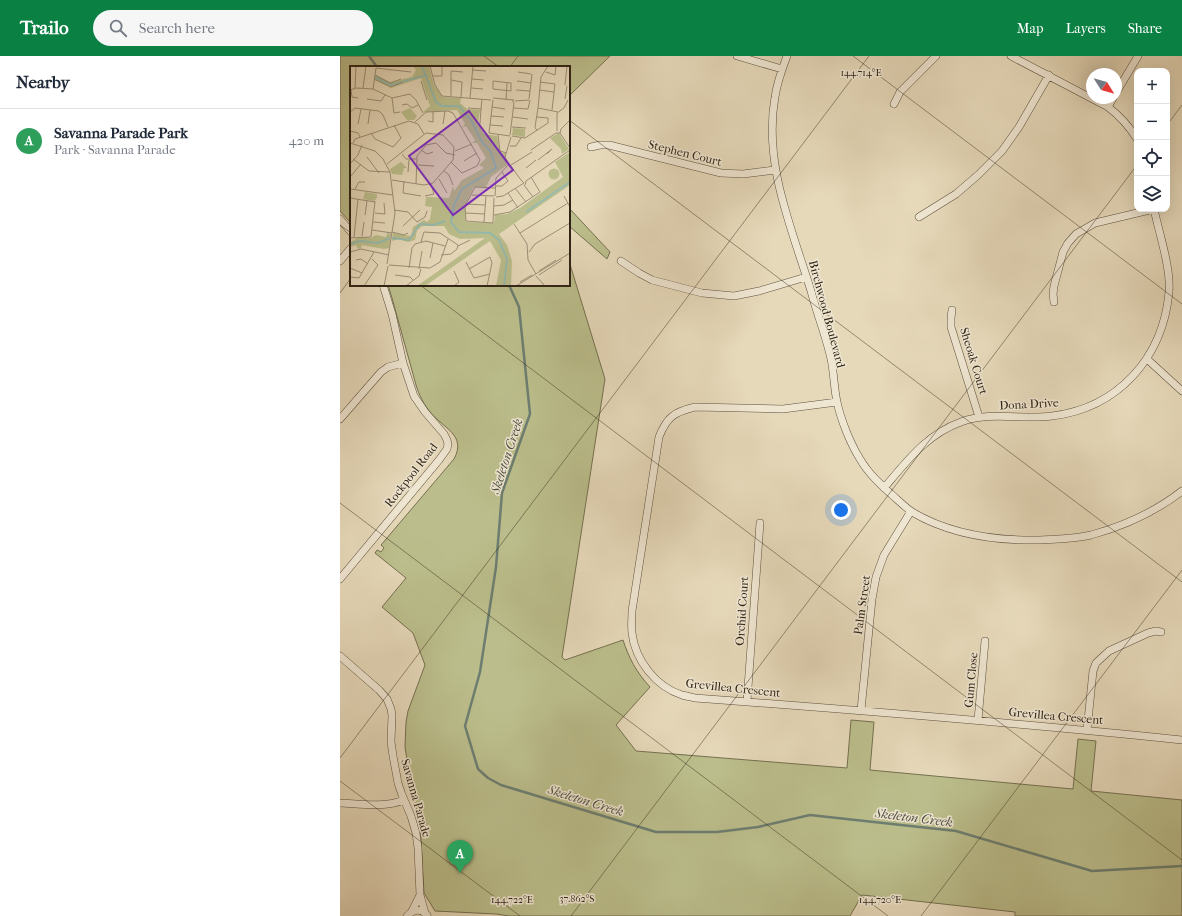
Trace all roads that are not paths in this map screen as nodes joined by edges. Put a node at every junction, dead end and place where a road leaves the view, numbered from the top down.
1 (736, 56) edge
2 (787, 56) edge
3 (936, 56) edge
4 (1011, 56) edge
5 (1138, 56) edge
6 (782, 68) junction
7 (1048, 75) junction
8 (1122, 83) edge
9 (894, 104) dead end
10 (1110, 104) edge
11 (1108, 107) junction
12 (1134, 134) edge
13 (591, 146) dead end
14 (775, 170) junction
15 (1141, 212) edge
16 (1155, 212) edge
17 (919, 217) dead end
18 (340, 219) edge
19 (350, 231) edge
20 (350, 249) edge
21 (340, 261) edge
22 (620, 261) dead end
23 (806, 277) junction
24 (383, 286) edge
25 (1054, 302) dead end
26 (952, 310) dead end
27 (1147, 359) junction
28 (403, 363) junction
29 (1182, 391) edge
30 (837, 402) junction
31 (979, 417) junction
32 (340, 419) edge
33 (884, 488) junction
34 (1182, 491) edge
35 (911, 511) junction
36 (760, 523) dead end
37 (340, 578) edge
38 (1161, 632) dead end
39 (985, 641) dead end
40 (340, 656) edge
41 (747, 701) junction
42 (862, 710) junction
43 (978, 720) junction
44 (1087, 730) junction
45 (1182, 740) edge
46 (404, 800) junction
47 (340, 803) edge
48 (420, 894) junction
49 (426, 914) edge
50 (408, 915) edge
51 (435, 916) edge

1 - 6 street
2 - 6 street, Birchwood Boulevard
3 - 9 street
4 - 7 street
5 - 8 street
6 - 14 street, Birchwood Boulevard
7 - 11 street
7 - 17 street
10 - 11 street
11 - 12 street
13 - 14 street, Stephen Court
14 - 23 street, Birchwood Boulevard
15 - 25 street
16 - 27 street, Dona Drive
18 - 19 street
20 - 21 street
22 - 23 street
23 - 30 street, Birchwood Boulevard
24 - 28 street, Rockpool Road
26 - 31 street, Sheoak Court
27 - 29 street
27 - 31 street, Dona Drive
28 - 32 street
28 - 37 street, Rockpool Road
30 - 33 street, Birchwood Boulevard
30 - 41 street, Grevillea Crescent
31 - 33 street, Dona Drive
33 - 35 street, Birchwood Boulevard
34 - 35 street, Birchwood Boulevard
35 - 42 street, Palm Street
36 - 41 street, Orchid Court
38 - 44 street
39 - 43 street, Gum Close
40 - 46 street, Savanna Parade
41 - 42 street, Grevillea Crescent
42 - 43 street, Grevillea Crescent
43 - 44 street, Grevillea Crescent
44 - 45 street, Grevillea Crescent
46 - 47 street
46 - 48 street, Savanna Parade
48 - 49 street, Savanna Parade
48 - 50 street, Savanna Parade
49 - 50 street
49 - 51 street

